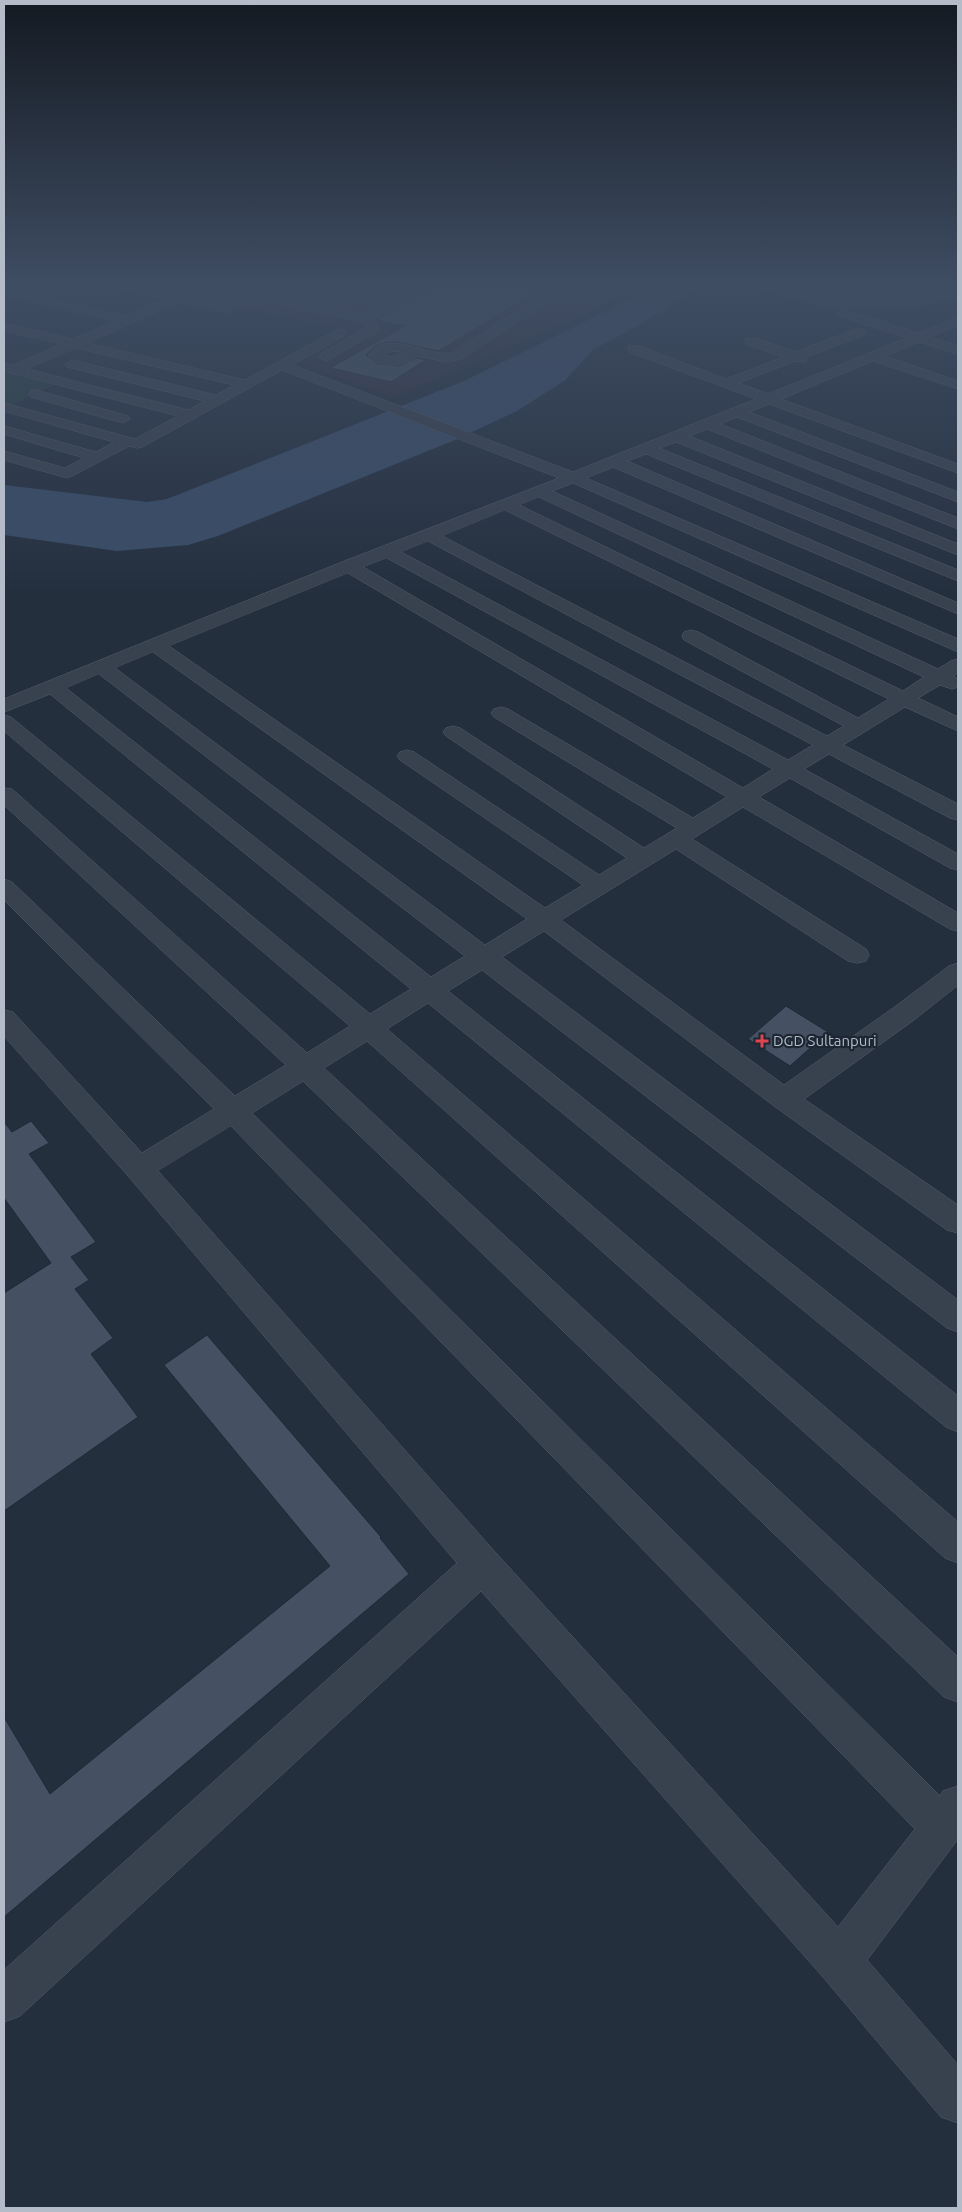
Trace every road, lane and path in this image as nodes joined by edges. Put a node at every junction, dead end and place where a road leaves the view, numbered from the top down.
1 (49, 388) edge
2 (86, 388) edge
3 (170, 388) edge
4 (239, 388) edge
5 (338, 388) edge
6 (741, 388) edge
7 (795, 388) edge
8 (36, 394) junction
9 (769, 399) junction
10 (218, 400) junction
11 (151, 405) junction
12 (5, 407) edge
13 (737, 412) junction
14 (190, 415) junction
15 (123, 419) junction
16 (708, 424) junction
17 (4, 430) edge
18 (96, 432) junction
19 (677, 437) junction
20 (128, 441) junction
21 (902, 448) junction
22 (648, 449) junction
23 (4, 455) edge
24 (97, 457) junction
25 (615, 462) junction
26 (873, 464) junction
27 (958, 469) edge
28 (574, 478) junction
29 (844, 478) junction
30 (541, 492) junction
31 (958, 497) edge
32 (507, 505) junction
33 (958, 524) edge
34 (428, 535) junction
35 (958, 550) edge
36 (387, 551) junction
37 (348, 566) junction
38 (958, 576) edge
39 (958, 609) edge
40 (691, 636) dead end
41 (154, 644) junction
42 (958, 646) edge
43 (101, 666) junction
44 (952, 676) edge
45 (52, 686) junction
46 (904, 698) junction
47 (4, 706) edge
48 (501, 713) dead end
49 (4, 721) edge
50 (958, 725) edge
51 (858, 726) junction
52 (453, 732) dead end
53 (829, 745) junction
54 (407, 756) dead end
55 (789, 769) junction
56 (4, 794) edge
57 (743, 797) junction
58 (958, 813) edge
59 (685, 834) junction
60 (643, 858) junction
61 (958, 863) edge
62 (600, 886) junction
63 (4, 887) edge
64 (545, 920) junction
65 (958, 923) edge
66 (858, 955) dead end
67 (485, 956) junction
68 (958, 972) edge
69 (430, 990) junction
70 (4, 1019) edge
71 (369, 1028) junction
72 (305, 1067) junction
73 (784, 1099) junction
74 (233, 1111) junction
75 (139, 1169) junction
76 (958, 1221) edge
77 (958, 1318) edge
78 (958, 1416) edge
79 (958, 1545) edge
80 (482, 1565) junction
81 (958, 1683) edge
82 (950, 1817) edge
83 (839, 1961) junction
84 (4, 2000) edge
85 (958, 2100) edge

1 - 8 street
2 - 11 street
3 - 10 street
4 - 10 street
5 - 28 street
6 - 9 street
7 - 9 street
8 - 12 street
8 - 15 street
9 - 13 street
9 - 21 street
10 - 14 street
11 - 14 street
11 - 15 street
12 - 18 street
13 - 16 street
13 - 26 street
14 - 20 street
15 - 18 street
16 - 19 street
16 - 29 street
17 - 24 street
18 - 20 street
19 - 22 street
19 - 35 street
20 - 24 street
21 - 26 street
21 - 27 street
22 - 25 street
22 - 38 street
23 - 24 street
25 - 28 street
25 - 39 street
26 - 29 street
26 - 31 street
28 - 30 street
28 - 42 street
29 - 33 street
30 - 32 street
30 - 44 street
32 - 34 street
32 - 46 street
34 - 36 street
34 - 53 street
36 - 37 street
36 - 55 street
37 - 41 street
37 - 57 street
40 - 51 street
41 - 43 street
41 - 64 street
43 - 45 street
43 - 67 street
44 - 46 street
45 - 47 street
45 - 69 street
46 - 50 street
46 - 51 street
48 - 59 street
49 - 71 street
51 - 53 street
52 - 60 street
53 - 55 street
53 - 58 street
54 - 62 street
55 - 57 street
55 - 61 street
56 - 72 street
57 - 59 street
57 - 65 street
59 - 60 street
59 - 66 street
60 - 62 street
62 - 64 street
63 - 74 street
64 - 67 street
64 - 73 street
67 - 69 street
67 - 77 street
68 - 73 street
69 - 71 street
69 - 78 street
70 - 75 street
71 - 72 street
71 - 79 street
72 - 74 street
72 - 81 street
73 - 76 street
74 - 75 street
74 - 82 street
75 - 80 street
80 - 83 street
80 - 84 street
82 - 83 street
83 - 85 street

